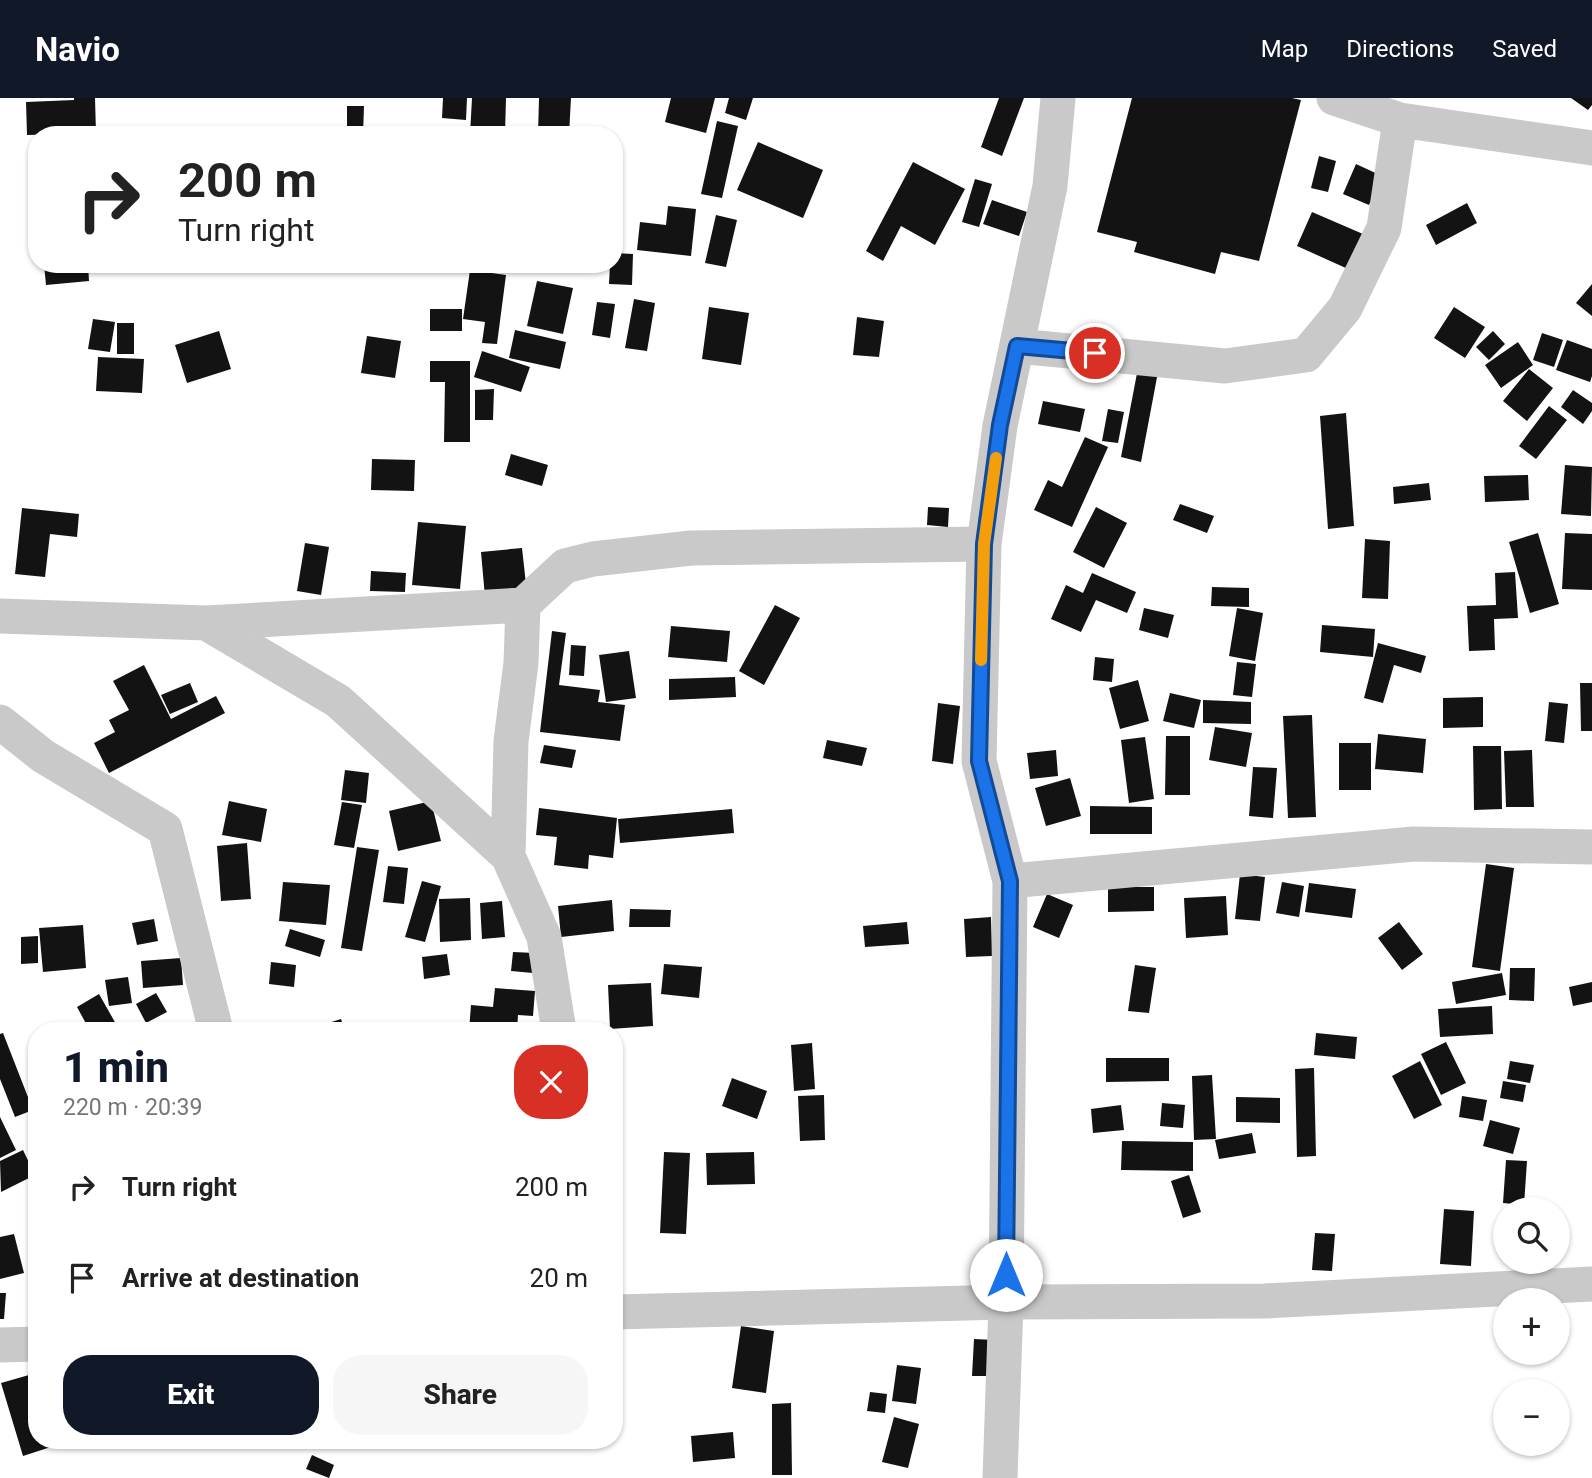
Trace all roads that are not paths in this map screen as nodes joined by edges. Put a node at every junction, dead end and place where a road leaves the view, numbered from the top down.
1 (1058, 98) edge
2 (1334, 98) edge
3 (1400, 120) junction
4 (1592, 148) edge
5 (1017, 346) junction
6 (984, 544) junction
7 (523, 606) junction
8 (0, 616) edge
9 (206, 623) junction
10 (0, 722) edge
11 (1592, 847) edge
12 (508, 856) junction
13 (1010, 881) junction
14 (214, 1022) edge
15 (558, 1022) edge
16 (1592, 1284) edge
17 (1006, 1302) junction
18 (623, 1312) edge
19 (28, 1344) edge
20 (0, 1345) edge
21 (1000, 1478) edge

1 - 5 street
2 - 3 street
3 - 4 street
3 - 5 street
5 - 6 street
6 - 7 street
6 - 13 street
7 - 9 street
7 - 12 street
8 - 9 street
9 - 12 street
10 - 14 street
11 - 13 street
12 - 15 street
13 - 17 street
16 - 17 street
17 - 18 street
17 - 21 street
19 - 20 street

